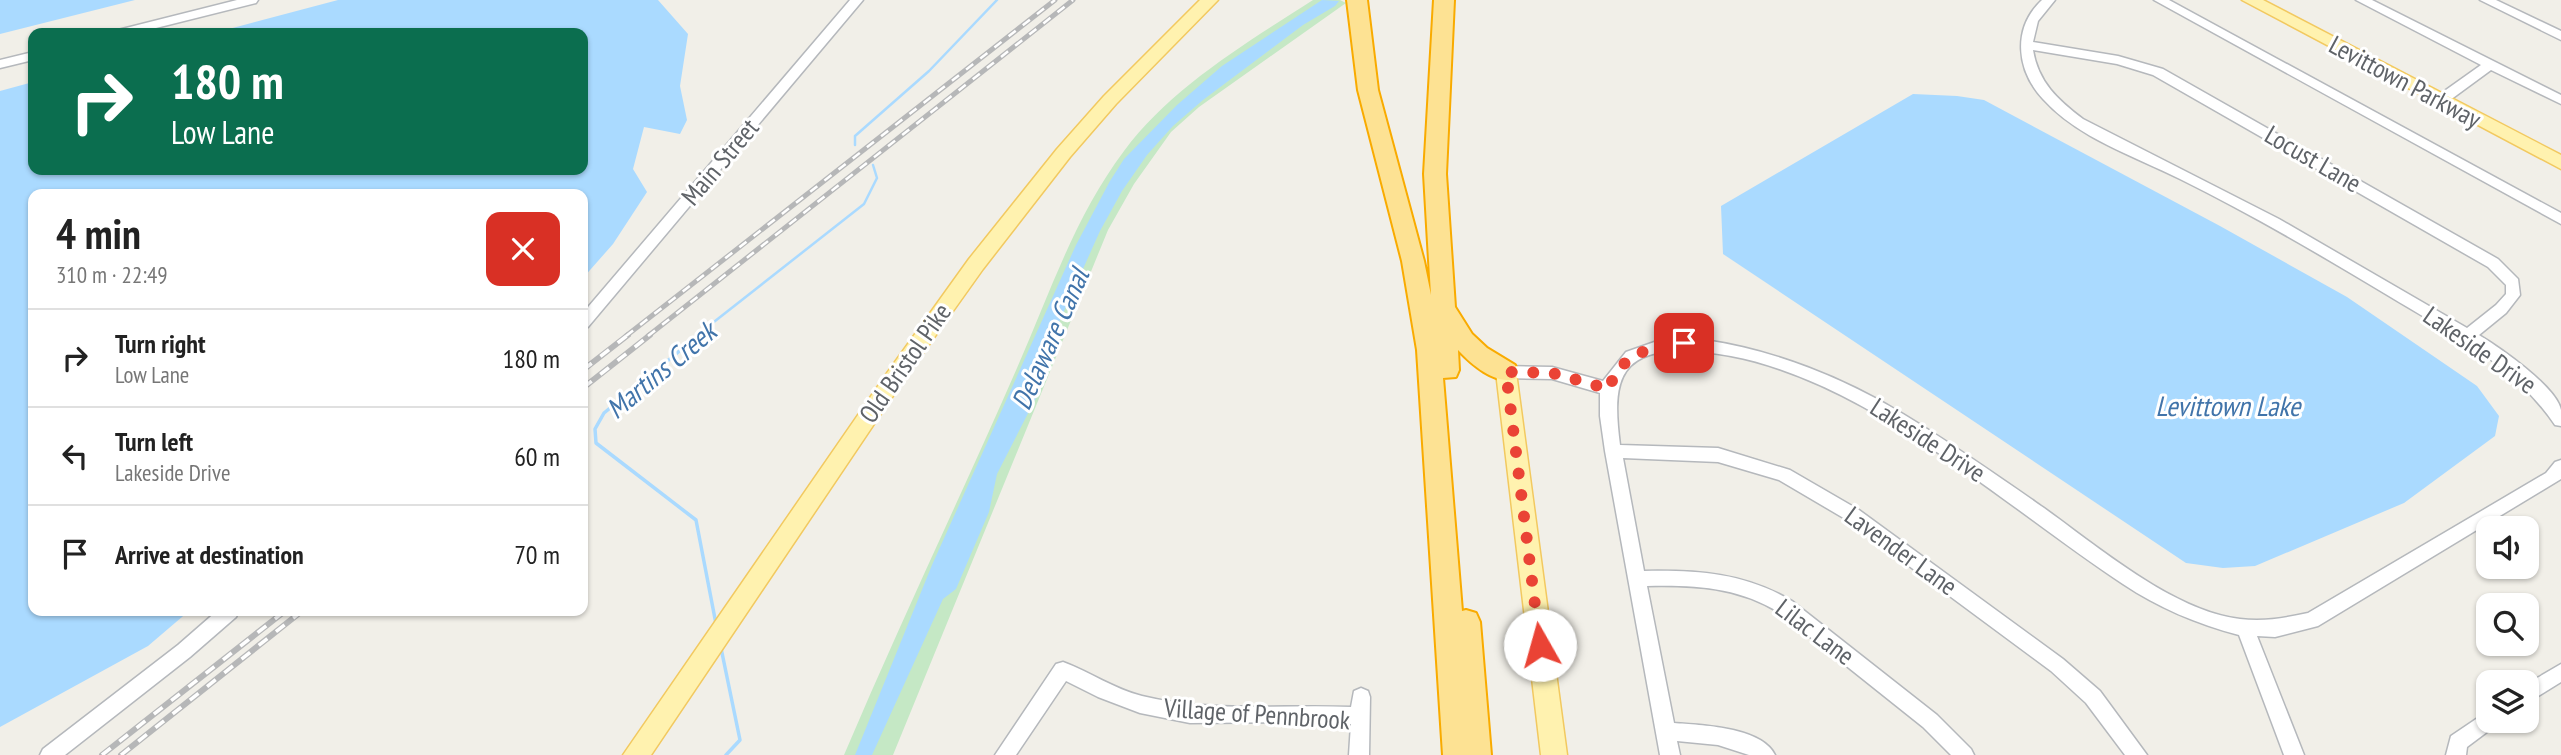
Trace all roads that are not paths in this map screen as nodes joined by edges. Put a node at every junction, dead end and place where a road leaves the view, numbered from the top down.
1 (252, 0) edge
2 (857, 0) edge
3 (1210, 0) edge
4 (1357, 0) edge
5 (1444, 0) edge
6 (2049, 0) edge
7 (2160, 0) edge
8 (2250, 0) edge
9 (2270, 0) edge
10 (2362, 0) edge
11 (2486, 0) edge
12 (142, 28) edge
13 (2559, 33) edge
14 (2026, 45) junction
15 (28, 57) edge
16 (0, 64) edge
17 (2490, 65) junction
18 (2445, 97) junction
19 (2561, 99) edge
20 (2561, 151) edge
21 (2561, 163) edge
22 (2561, 219) edge
23 (1442, 302) junction
24 (588, 317) edge
25 (2467, 336) junction
26 (1506, 372) junction
27 (1609, 389) junction
28 (2561, 419) edge
29 (1614, 451) junction
30 (2561, 467) edge
31 (1637, 579) junction
32 (224, 616) edge
33 (2245, 627) junction
34 (2561, 672) edge
35 (2539, 686) edge
36 (2476, 729) edge
37 (1666, 732) junction
38 (50, 755) edge
39 (636, 755) edge
40 (1005, 755) edge
41 (1359, 755) edge
42 (1458, 755) edge
43 (1476, 755) edge
44 (1554, 755) edge
45 (1670, 755) edge
46 (1765, 755) edge
47 (1964, 755) edge
48 (2137, 755) edge
49 (2294, 755) edge
50 (2456, 755) edge

1 - 12 street
2 - 24 street, Main Street
3 - 39 main road, Old Bristol Pike
4 - 42 highway
5 - 23 highway
6 - 14 street
7 - 22 street
8 - 18 main road, Levittown Parkway
9 - 18 main road, Levittown Parkway
10 - 17 street
11 - 13 street
14 - 25 street, Lakeside Drive
14 - 25 street, Locust Lane
15 - 16 street
17 - 18 street
17 - 19 street
18 - 20 main road, Levittown Parkway
18 - 21 main road, Levittown Parkway
23 - 26 highway
23 - 43 highway
25 - 28 street, Lakeside Drive
26 - 27 street
26 - 44 main road
27 - 29 street
27 - 33 street, Lakeside Drive
29 - 31 street
29 - 48 street, Lavender Lane
30 - 33 street, Lakeside Drive
31 - 37 street
31 - 47 street, Lilac Lane
32 - 38 street
33 - 49 street
34 - 35 street
36 - 50 street
37 - 45 street
37 - 46 street
40 - 41 street, Village of Pennbrook

